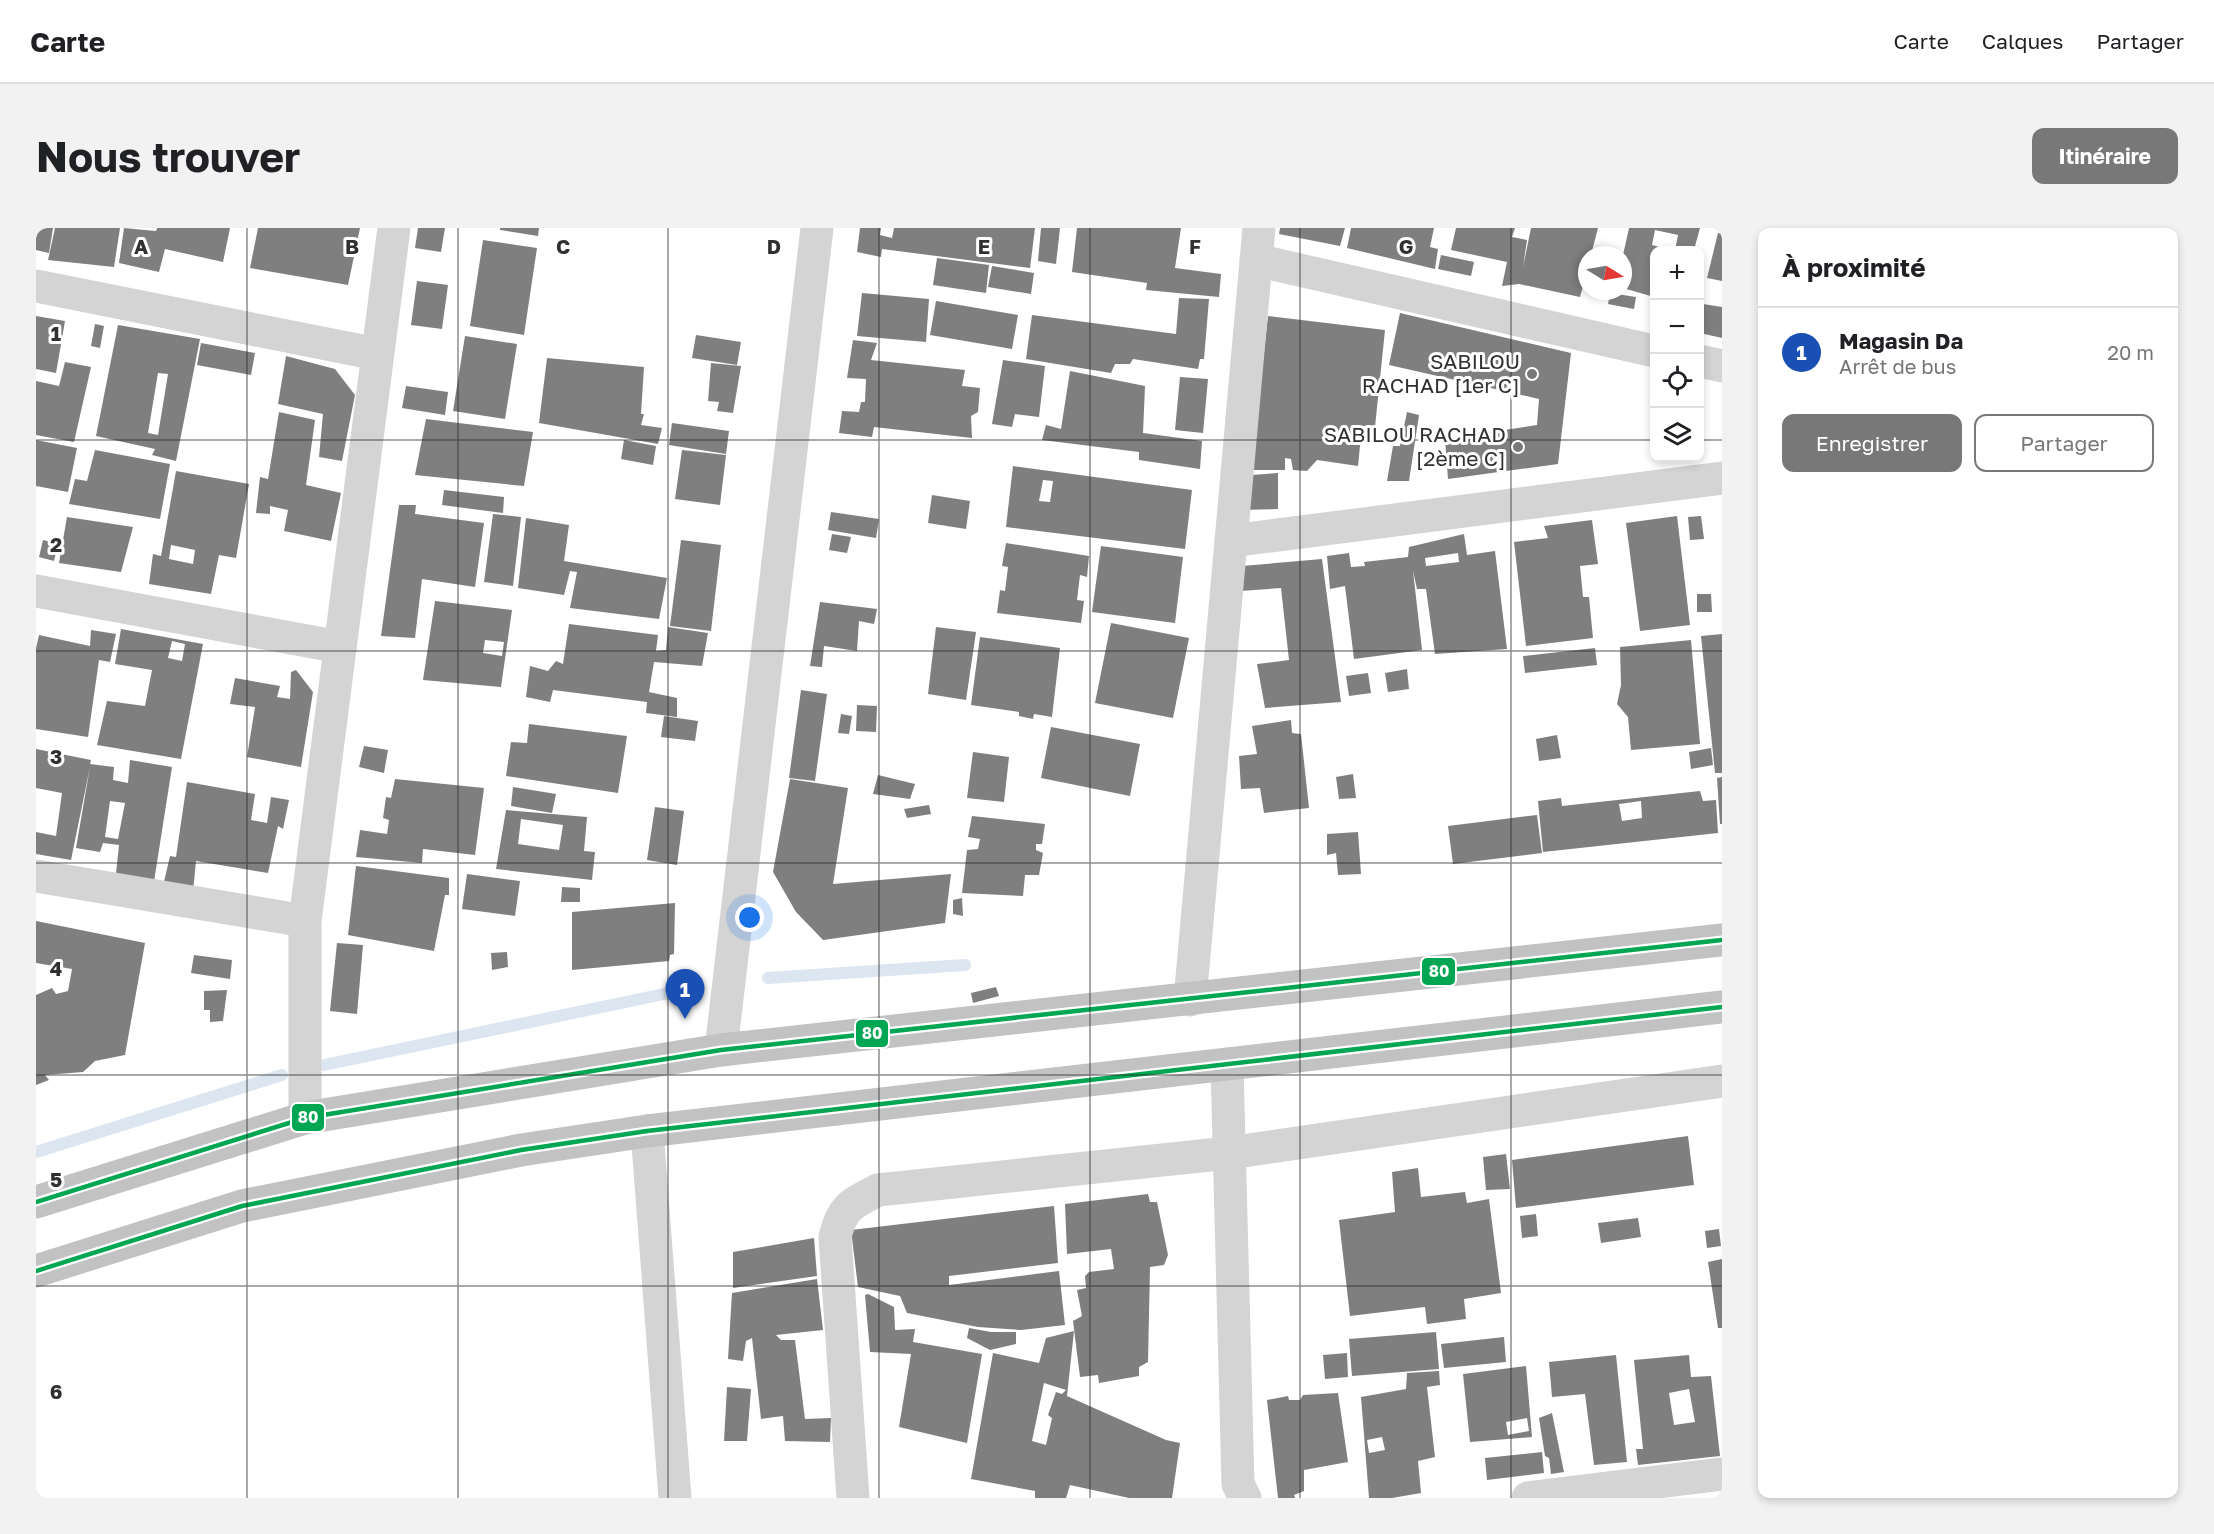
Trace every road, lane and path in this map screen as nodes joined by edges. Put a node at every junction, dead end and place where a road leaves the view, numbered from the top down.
1 (393, 228) edge
2 (817, 228) edge
3 (1258, 228) edge
4 (1256, 261) junction
5 (36, 286) edge
6 (1650, 350) edge
7 (377, 354) junction
8 (1704, 362) edge
9 (1722, 366) edge
10 (1722, 478) edge
11 (1231, 541) junction
12 (36, 591) edge
13 (340, 647) junction
14 (36, 876) edge
15 (305, 921) junction
16 (1722, 940) edge
17 (1190, 1000) junction
18 (1722, 1007) edge
19 (721, 1050) junction
20 (1227, 1065) junction
21 (1722, 1082) edge
22 (305, 1118) junction
23 (647, 1131) junction
24 (1229, 1153) junction
25 (36, 1202) edge
26 (36, 1271) edge
27 (1722, 1474) edge
28 (675, 1498) edge
29 (853, 1498) edge
30 (1245, 1498) edge
31 (1528, 1498) edge

1 - 7 street
2 - 19 street
3 - 4 street
4 - 6 street
4 - 11 street
5 - 7 street
7 - 13 street
8 - 9 street
10 - 11 street
11 - 17 street
12 - 13 street
13 - 15 street
14 - 15 street
15 - 22 street
16 - 17 highway
17 - 19 highway
18 - 20 highway
19 - 22 highway
20 - 23 highway
20 - 24 street
21 - 24 street
22 - 25 highway
23 - 26 highway
23 - 28 street
24 - 29 street
24 - 30 street
27 - 31 street

